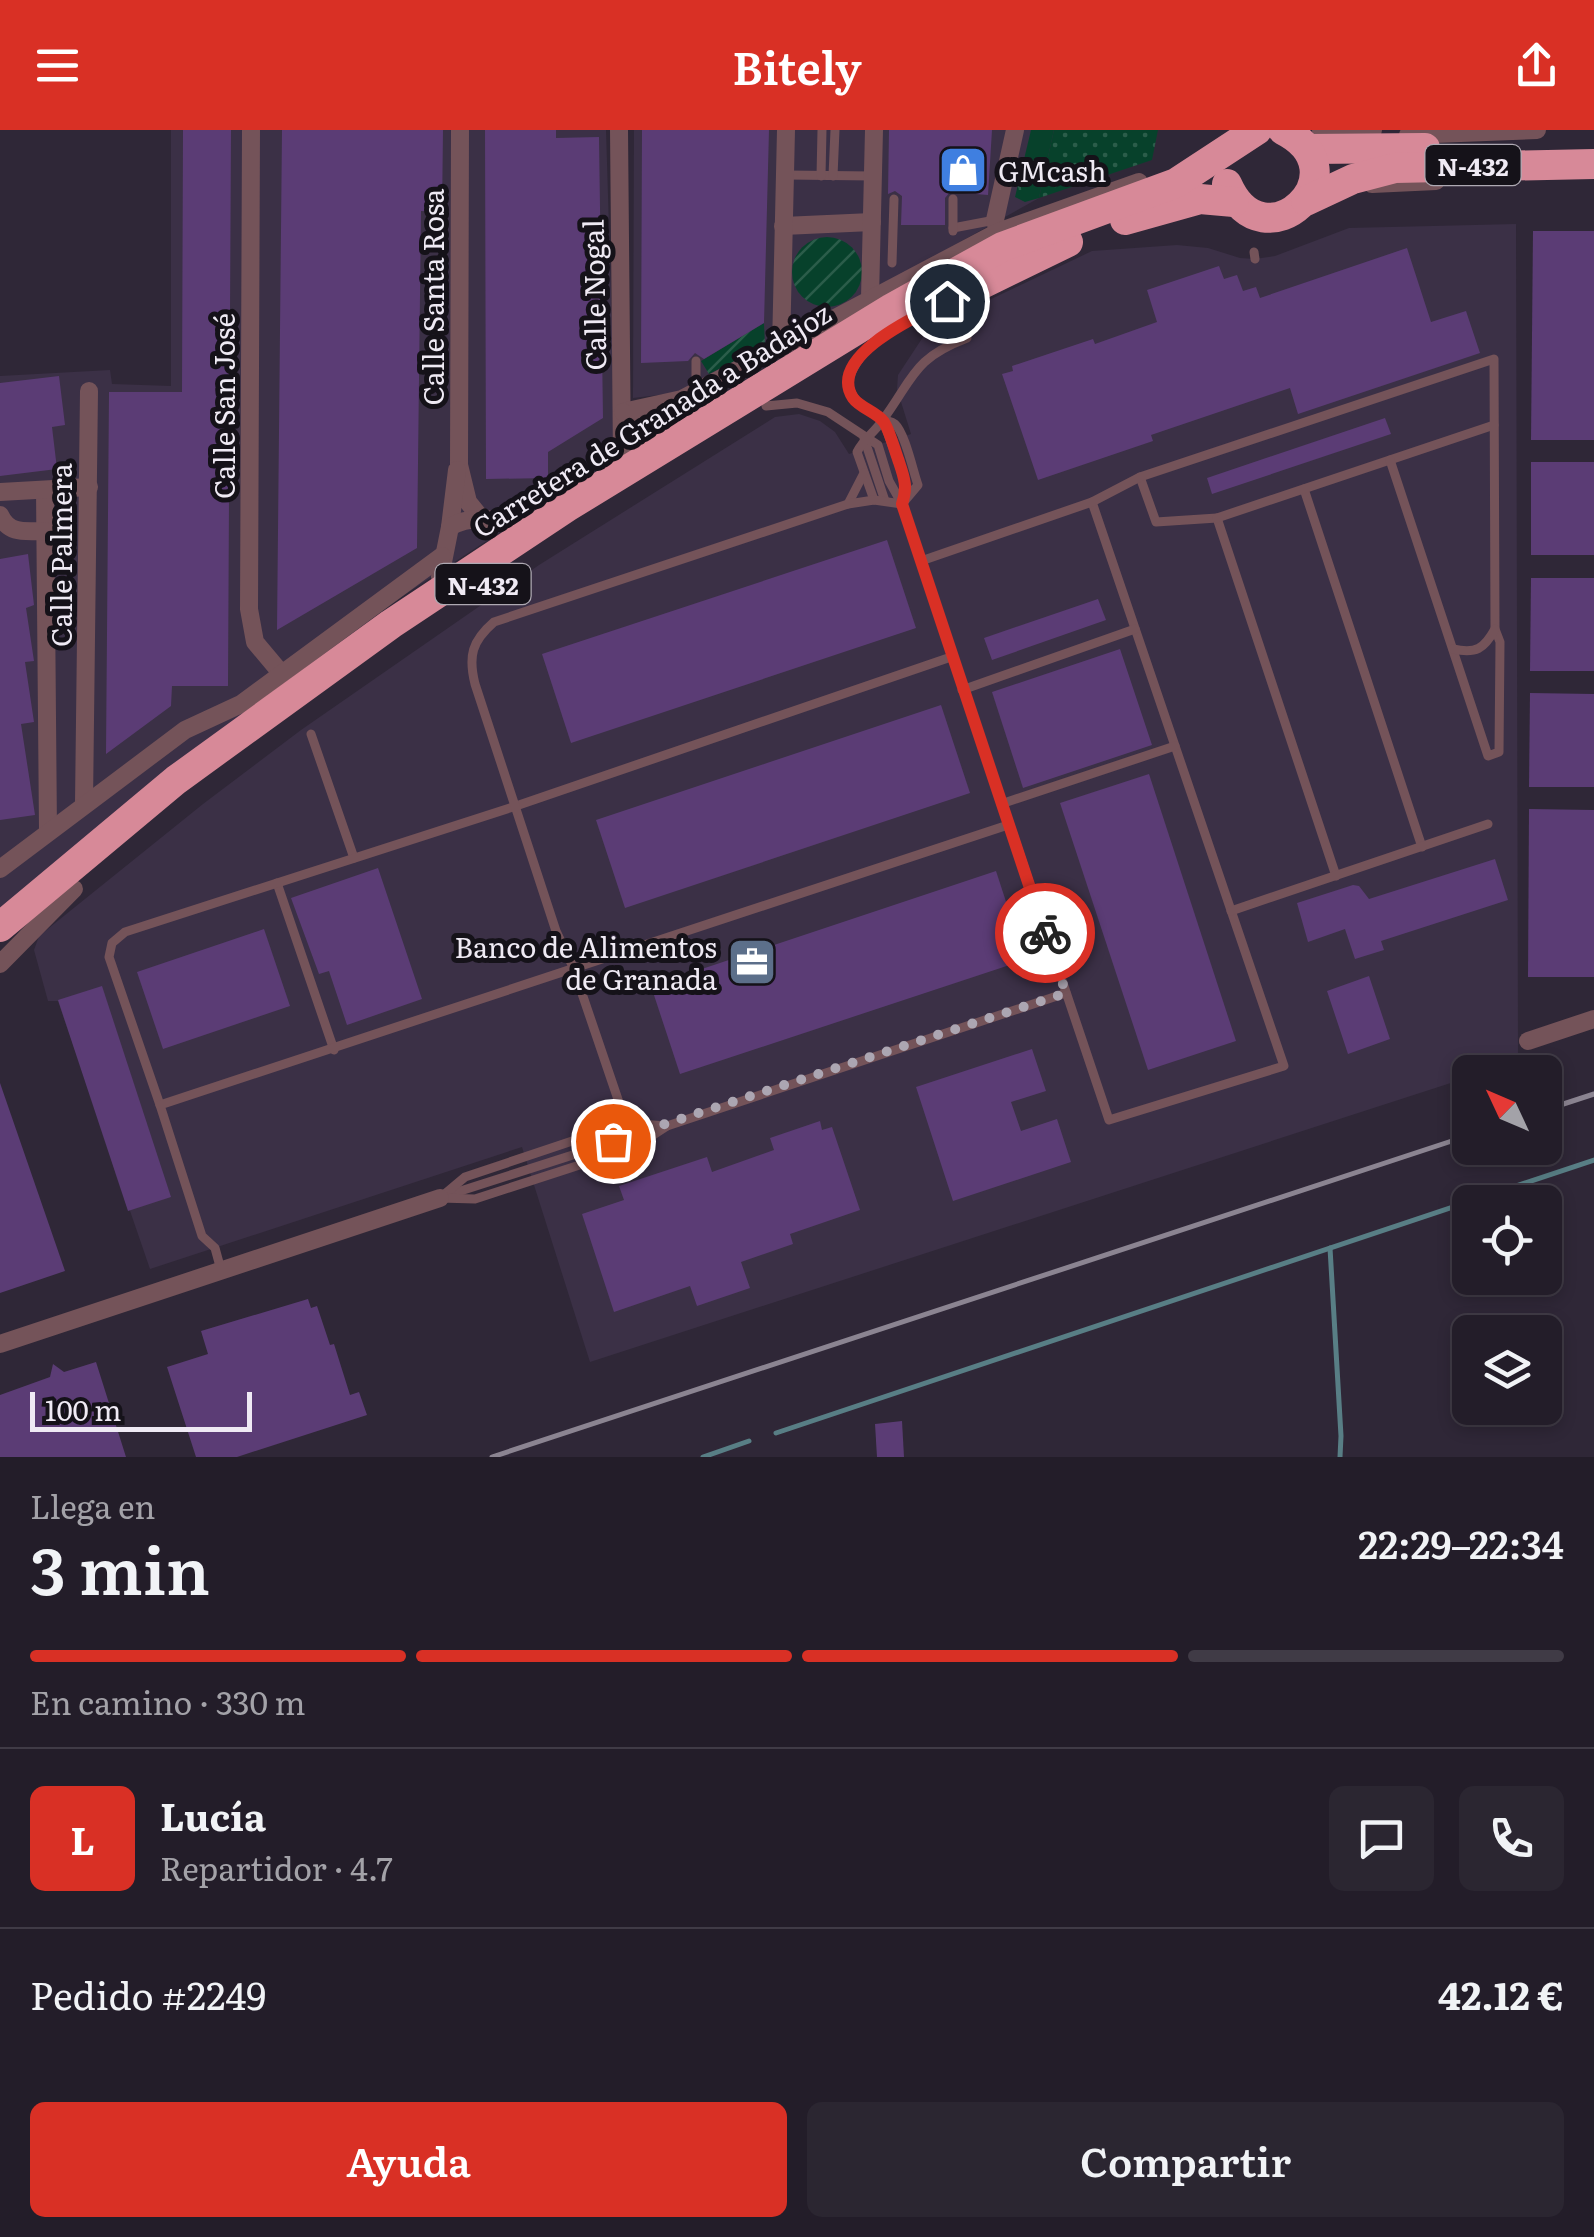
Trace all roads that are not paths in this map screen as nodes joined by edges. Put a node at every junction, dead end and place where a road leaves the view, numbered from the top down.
1 (251, 130) edge
2 (460, 130) edge
3 (619, 130) edge
4 (786, 130) edge
5 (822, 130) edge
6 (835, 130) edge
7 (874, 130) edge
8 (1015, 130) edge
9 (1373, 130) edge
10 (1537, 130) edge
11 (1250, 134) edge
12 (1303, 138) edge
13 (1594, 145) edge
14 (1193, 171) junction
15 (785, 176) junction
16 (821, 176) junction
17 (834, 176) junction
18 (873, 176) junction
19 (1592, 176) edge
20 (894, 199) dead end
21 (953, 199) dead end
22 (1306, 201) junction
23 (1234, 202) junction
24 (872, 222) junction
25 (784, 226) junction
26 (996, 226) junction
27 (892, 263) dead end
28 (870, 298) junction
29 (966, 338) dead end
30 (872, 343) junction
31 (780, 348) junction
32 (696, 361) dead end
33 (696, 391) junction
34 (88, 392) dead end
35 (766, 406) junction
36 (727, 408) junction
37 (623, 412) junction
38 (883, 420) junction
39 (1494, 426) junction
40 (657, 437) junction
41 (864, 438) junction
42 (622, 459) junction
43 (1390, 460) junction
44 (459, 465) junction
45 (864, 473) junction
46 (1140, 477) junction
47 (89, 487) junction
48 (1304, 489) junction
49 (46, 490) junction
50 (0, 492) edge
51 (880, 500) junction
52 (1092, 502) junction
53 (848, 504) junction
54 (902, 504) junction
55 (0, 514) edge
56 (482, 518) junction
57 (1217, 518) junction
58 (520, 524) junction
59 (450, 527) junction
60 (46, 531) junction
61 (442, 556) junction
62 (921, 561) junction
63 (440, 576) junction
64 (390, 624) junction
65 (1495, 628) junction
66 (1135, 629) junction
67 (1453, 649) junction
68 (951, 657) junction
69 (280, 673) junction
70 (962, 690) junction
71 (311, 734) dead end
72 (1175, 746) junction
73 (92, 798) junction
74 (1001, 804) junction
75 (516, 806) junction
76 (1488, 824) dead end
77 (1008, 826) junction
78 (48, 831) junction
79 (1422, 846) junction
80 (354, 858) junction
81 (0, 870) edge
82 (1336, 876) junction
83 (277, 883) junction
84 (74, 889) junction
85 (1231, 911) junction
86 (0, 926) edge
87 (0, 945) edge
88 (0, 964) edge
89 (574, 967) junction
90 (1066, 993) junction
91 (1594, 1019) edge
92 (1528, 1041) dead end
93 (334, 1050) junction
94 (160, 1105) junction
95 (626, 1123) junction
96 (667, 1126) junction
97 (440, 1198) junction
98 (222, 1270) junction
99 (0, 1344) edge

1 - 69 street, Calle San José
2 - 44 street, Calle Santa Rosa
3 - 37 street, Calle Nogal
4 - 15 street
5 - 16 lane
6 - 17 lane
7 - 18 street
8 - 26 street
9 - 12 street
10 - 12 street
11 - 14 highway, Carretera de Granada a Badajoz / N-432
11 - 23 highway, N-432
12 - 13 highway, N-432
12 - 22 highway
14 - 26 street
14 - 36 highway, Carretera de Granada a Badajoz / N-432
15 - 16 lane
15 - 25 street
16 - 17 lane
17 - 18 lane
18 - 24 street
19 - 22 highway, N-432
20 - 27 lane
21 - 26 lane
22 - 23 highway, N-432
23 - 30 highway, Carretera de Granada a Badajoz / N-432
24 - 25 street
24 - 28 street
25 - 31 street
26 - 28 street
28 - 31 street
29 - 38 lane
30 - 35 highway, Carretera de Granada a Badajoz / N-432
30 - 38 lane
31 - 33 street
32 - 33 lane
33 - 37 street
34 - 47 street, Calle Palmera
35 - 41 lane
35 - 84 highway, Carretera de Granada a Badajoz / N-432
36 - 40 street
36 - 64 highway, Carretera de Granada a Badajoz / N-432
37 - 40 street
37 - 42 street, Calle Nogal
38 - 41 lane
38 - 54 lane
39 - 43 lane
39 - 46 lane
39 - 65 lane
40 - 42 street
41 - 45 lane
41 - 51 lane
41 - 54 lane
42 - 58 street
43 - 48 lane
43 - 67 lane
44 - 56 street, Calle Santa Rosa
44 - 59 street, Calle Santa Rosa
45 - 51 lane
45 - 53 lane
46 - 52 lane
46 - 57 lane
47 - 49 street
47 - 73 street, Calle Palmera
48 - 57 lane
48 - 79 lane
49 - 50 street
49 - 60 street, Calle Palmera
51 - 53 lane
51 - 54 lane
52 - 62 lane
52 - 66 lane
53 - 75 lane
54 - 62 lane
55 - 60 street
56 - 58 street
56 - 59 street
57 - 82 lane
58 - 63 street
59 - 61 street, Calle Santa Rosa
60 - 78 street, Calle Palmera
61 - 63 street, Calle Santa Rosa
61 - 69 street
62 - 68 lane
63 - 64 street
64 - 86 highway, Carretera de Granada a Badajoz / N-432
65 - 67 lane
65 - 67 lane
66 - 70 lane
66 - 72 lane
68 - 70 lane
68 - 75 lane
69 - 73 street
70 - 74 lane
71 - 80 lane
72 - 74 lane
72 - 85 lane
73 - 78 street
74 - 77 lane
75 - 80 lane
75 - 89 lane
76 - 79 lane
77 - 89 lane
77 - 90 lane
78 - 81 street
79 - 82 lane
80 - 83 lane
82 - 85 lane
83 - 93 lane
83 - 94 lane
84 - 87 highway, Carretera de Granada a Badajoz / N-432
84 - 88 street
85 - 90 lane
89 - 93 lane
89 - 95 lane
90 - 96 lane
91 - 92 street
93 - 94 lane
94 - 98 lane
95 - 96 lane
95 - 97 lane
96 - 97 lane
97 - 98 street
98 - 99 street

